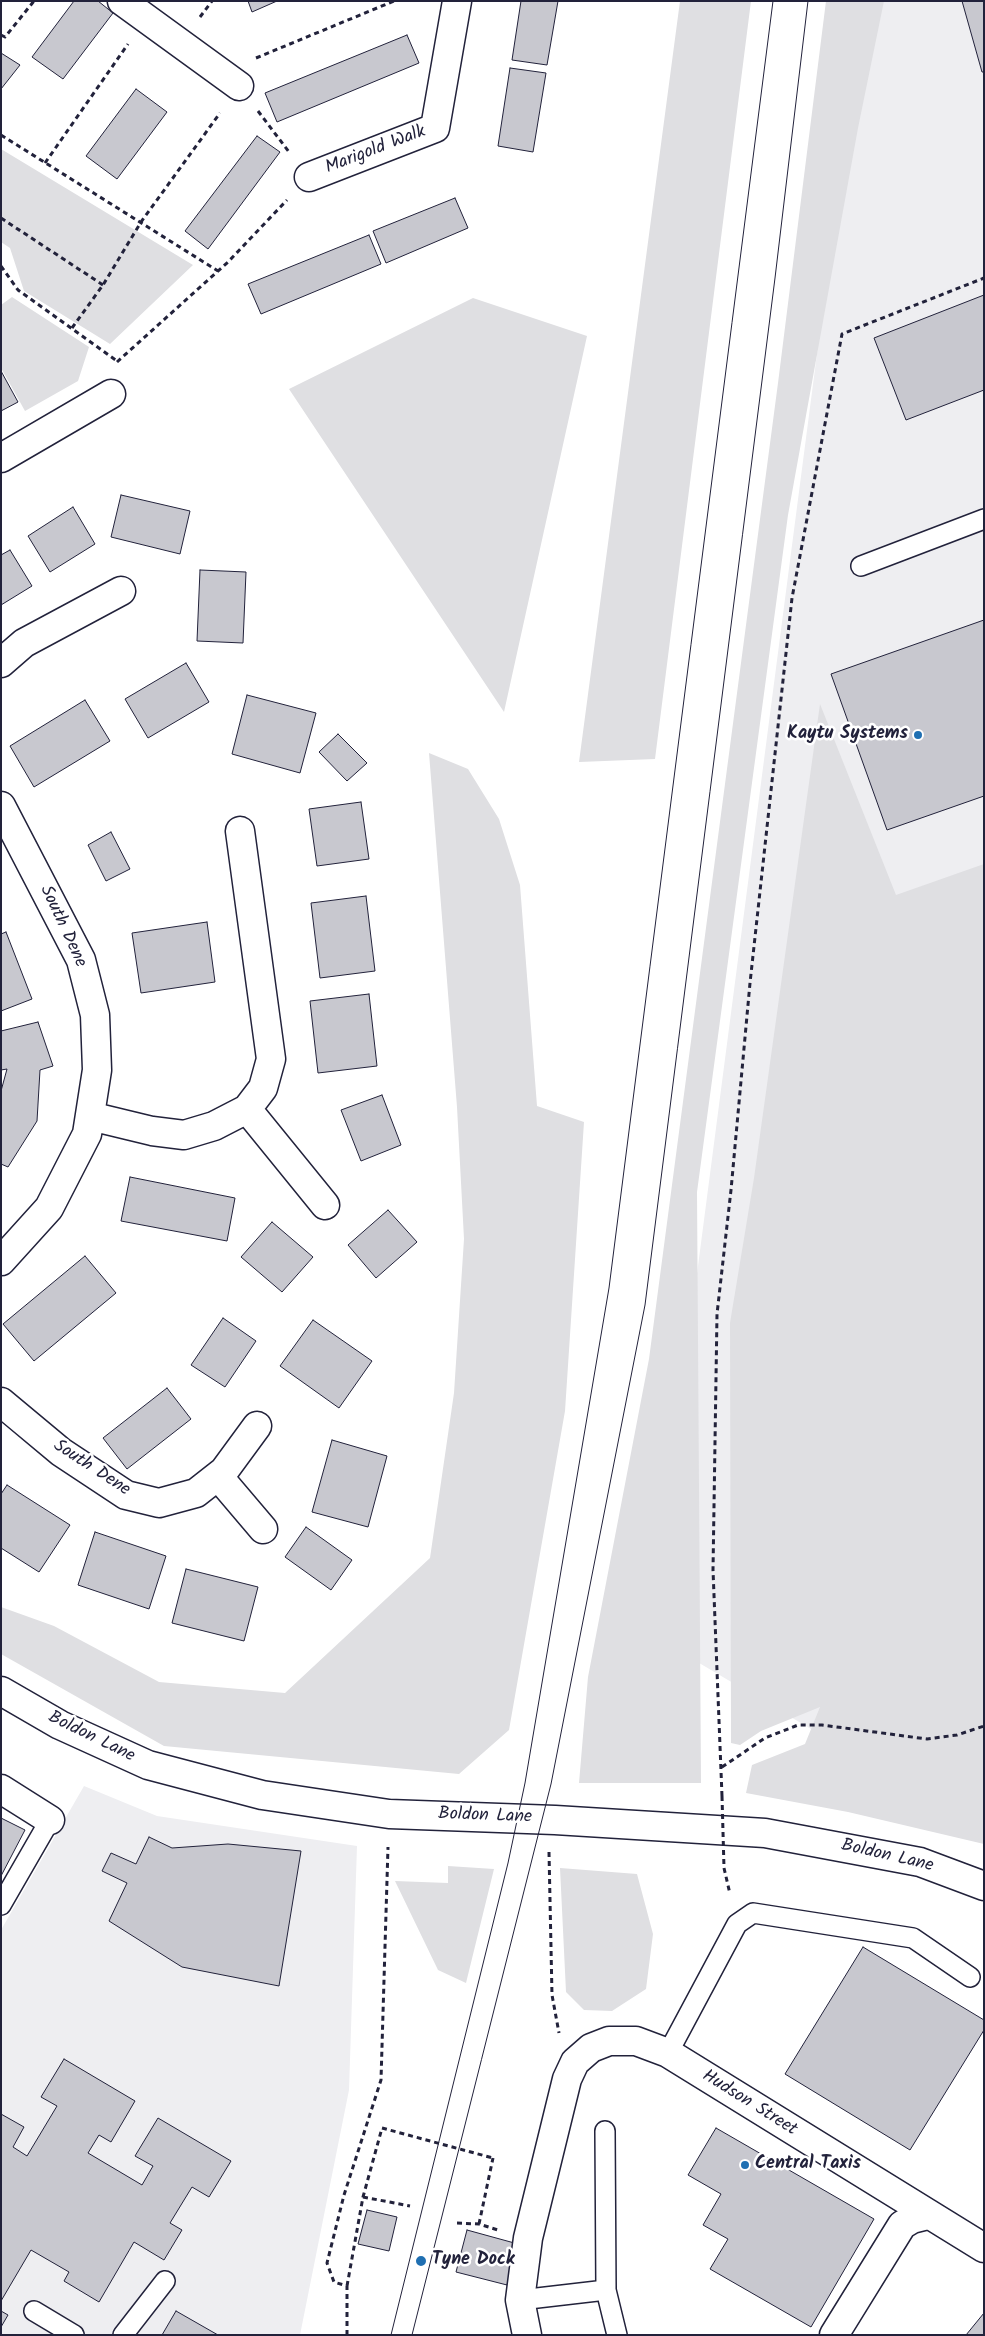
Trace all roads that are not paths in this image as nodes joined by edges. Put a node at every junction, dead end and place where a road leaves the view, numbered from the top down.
1 (122, 1) edge
2 (457, 1) edge
3 (230, 80) road end
4 (309, 177) road end
5 (111, 394) road end
6 (1, 458) edge
7 (984, 519) edge
8 (861, 566) dead end
9 (121, 591) dead end
10 (1, 663) edge
11 (1, 806) edge
12 (240, 831) dead end
13 (247, 1109) junction
14 (90, 1116) junction
15 (326, 1205) dead end
16 (1, 1261) edge
17 (1, 1402) edge
18 (257, 1426) dead end
19 (218, 1476) junction
20 (263, 1529) dead end
21 (1, 1691) edge
22 (1, 1789) edge
23 (50, 1820) joint
24 (984, 1886) edge
25 (1, 1905) edge
26 (970, 1977) dead end
27 (668, 2053) junction
28 (605, 2131) dead end
29 (928, 2215) junction
30 (984, 2248) edge
31 (165, 2280) dead end
32 (606, 2290) junction
33 (520, 2300) junction
34 (34, 2311) dead end
35 (74, 2335) edge
36 (123, 2335) edge
37 (527, 2335) edge
38 (617, 2335) edge
39 (834, 2335) edge

1 - 3 street
2 - 4 street, Marigold Walk
5 - 6 street
7 - 8 lane
9 - 10 street
11 - 14 street, South Dene
12 - 13 street
13 - 14 street
13 - 15 street
14 - 16 street, South Dene
17 - 19 street, South Dene
18 - 19 street, South Dene
19 - 20 street
21 - 24 street, Boldon Lane
22 - 23 street
23 - 25 lane
26 - 27 lane
27 - 29 street, Hudson Street
27 - 33 street, Hudson Street
28 - 32 lane
29 - 30 street, Hudson Street
29 - 39 street
31 - 36 lane
32 - 33 lane
32 - 38 lane
33 - 37 street, Hudson Street
34 - 35 lane

